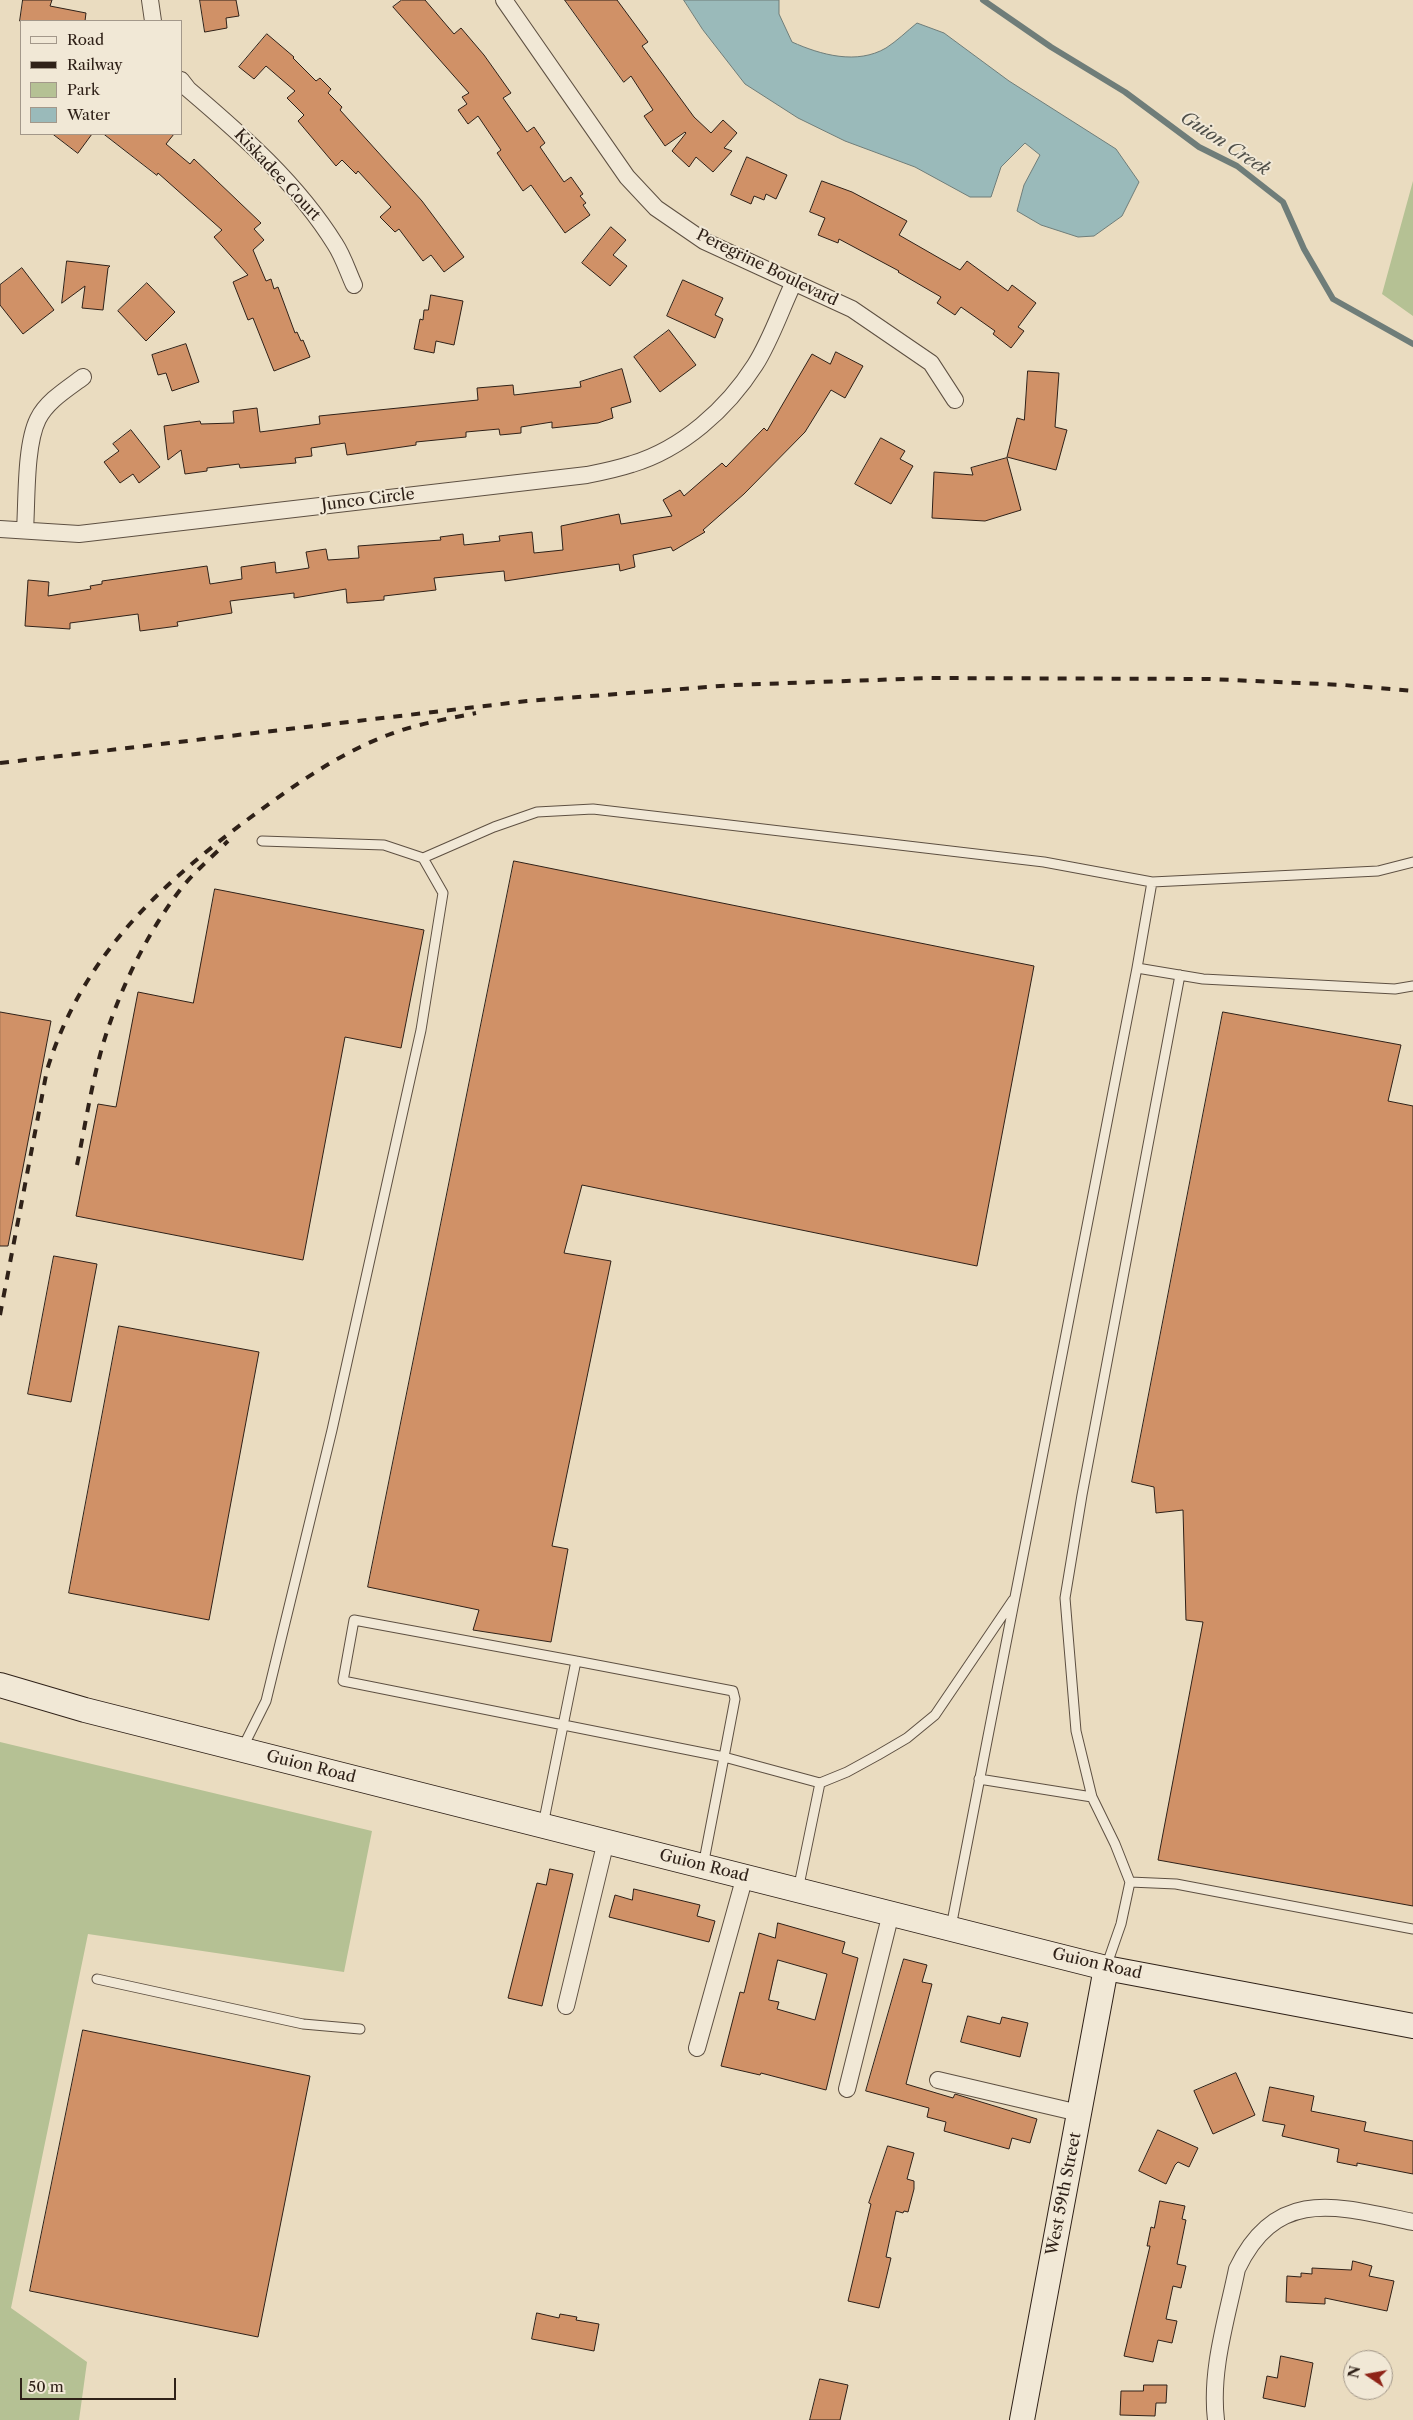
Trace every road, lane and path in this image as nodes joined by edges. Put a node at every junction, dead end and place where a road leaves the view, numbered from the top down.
1 (150, 0) edge
2 (504, 0) edge
3 (153, 20) edge
4 (182, 81) edge
5 (794, 282) junction
6 (354, 285) dead end
7 (83, 377) dead end
8 (955, 400) dead end
9 (0, 528) edge
10 (24, 530) junction
11 (262, 841) dead end
12 (423, 858) junction
13 (1413, 862) edge
14 (1152, 882) junction
15 (1137, 968) junction
16 (1180, 975) junction
17 (1413, 986) edge
18 (1014, 1598) junction
19 (576, 1660) junction
20 (0, 1685) edge
21 (561, 1724) junction
22 (242, 1749) junction
23 (724, 1758) junction
24 (979, 1779) junction
25 (820, 1783) junction
26 (1092, 1797) junction
27 (543, 1825) junction
28 (606, 1841) junction
29 (703, 1866) junction
30 (745, 1876) junction
31 (1130, 1882) junction
32 (798, 1890) junction
33 (891, 1913) junction
34 (950, 1928) junction
35 (1413, 1929) edge
36 (1106, 1968) junction
37 (97, 1979) dead end
38 (566, 2006) dead end
39 (1413, 2026) edge
40 (360, 2029) dead end
41 (697, 2048) dead end
42 (938, 2080) dead end
43 (847, 2089) dead end
44 (1079, 2113) junction
45 (1413, 2222) edge
46 (1022, 2420) edge
47 (1216, 2420) edge

1 - 3 street
2 - 5 street, Peregrine Boulevard
4 - 6 street, Kiskadee Court
5 - 8 street, Peregrine Boulevard
5 - 10 street, Junco Circle
7 - 10 street
9 - 10 street, Junco Circle
11 - 12 lane
12 - 14 lane
12 - 22 lane
13 - 14 lane
14 - 15 lane
15 - 16 lane
15 - 18 lane
16 - 17 lane
16 - 26 lane
18 - 24 lane
18 - 25 lane
19 - 21 lane
19 - 21 lane
19 - 23 lane
20 - 22 street, Guion Road
21 - 23 lane
21 - 27 lane
22 - 27 street, Guion Road
23 - 25 lane
23 - 29 lane
24 - 26 lane
24 - 34 lane
25 - 32 lane
26 - 31 lane
27 - 28 street, Guion Road
28 - 29 street, Guion Road
28 - 38 street
29 - 30 street, Guion Road
30 - 32 street, Guion Road
30 - 41 street
31 - 35 lane
31 - 36 lane
32 - 33 street, Guion Road
33 - 34 street, Guion Road
33 - 43 street
34 - 36 street, Guion Road
36 - 39 street, Guion Road
36 - 44 street, West 59th Street
37 - 40 lane
42 - 44 street
44 - 46 street, West 59th Street
45 - 47 street

